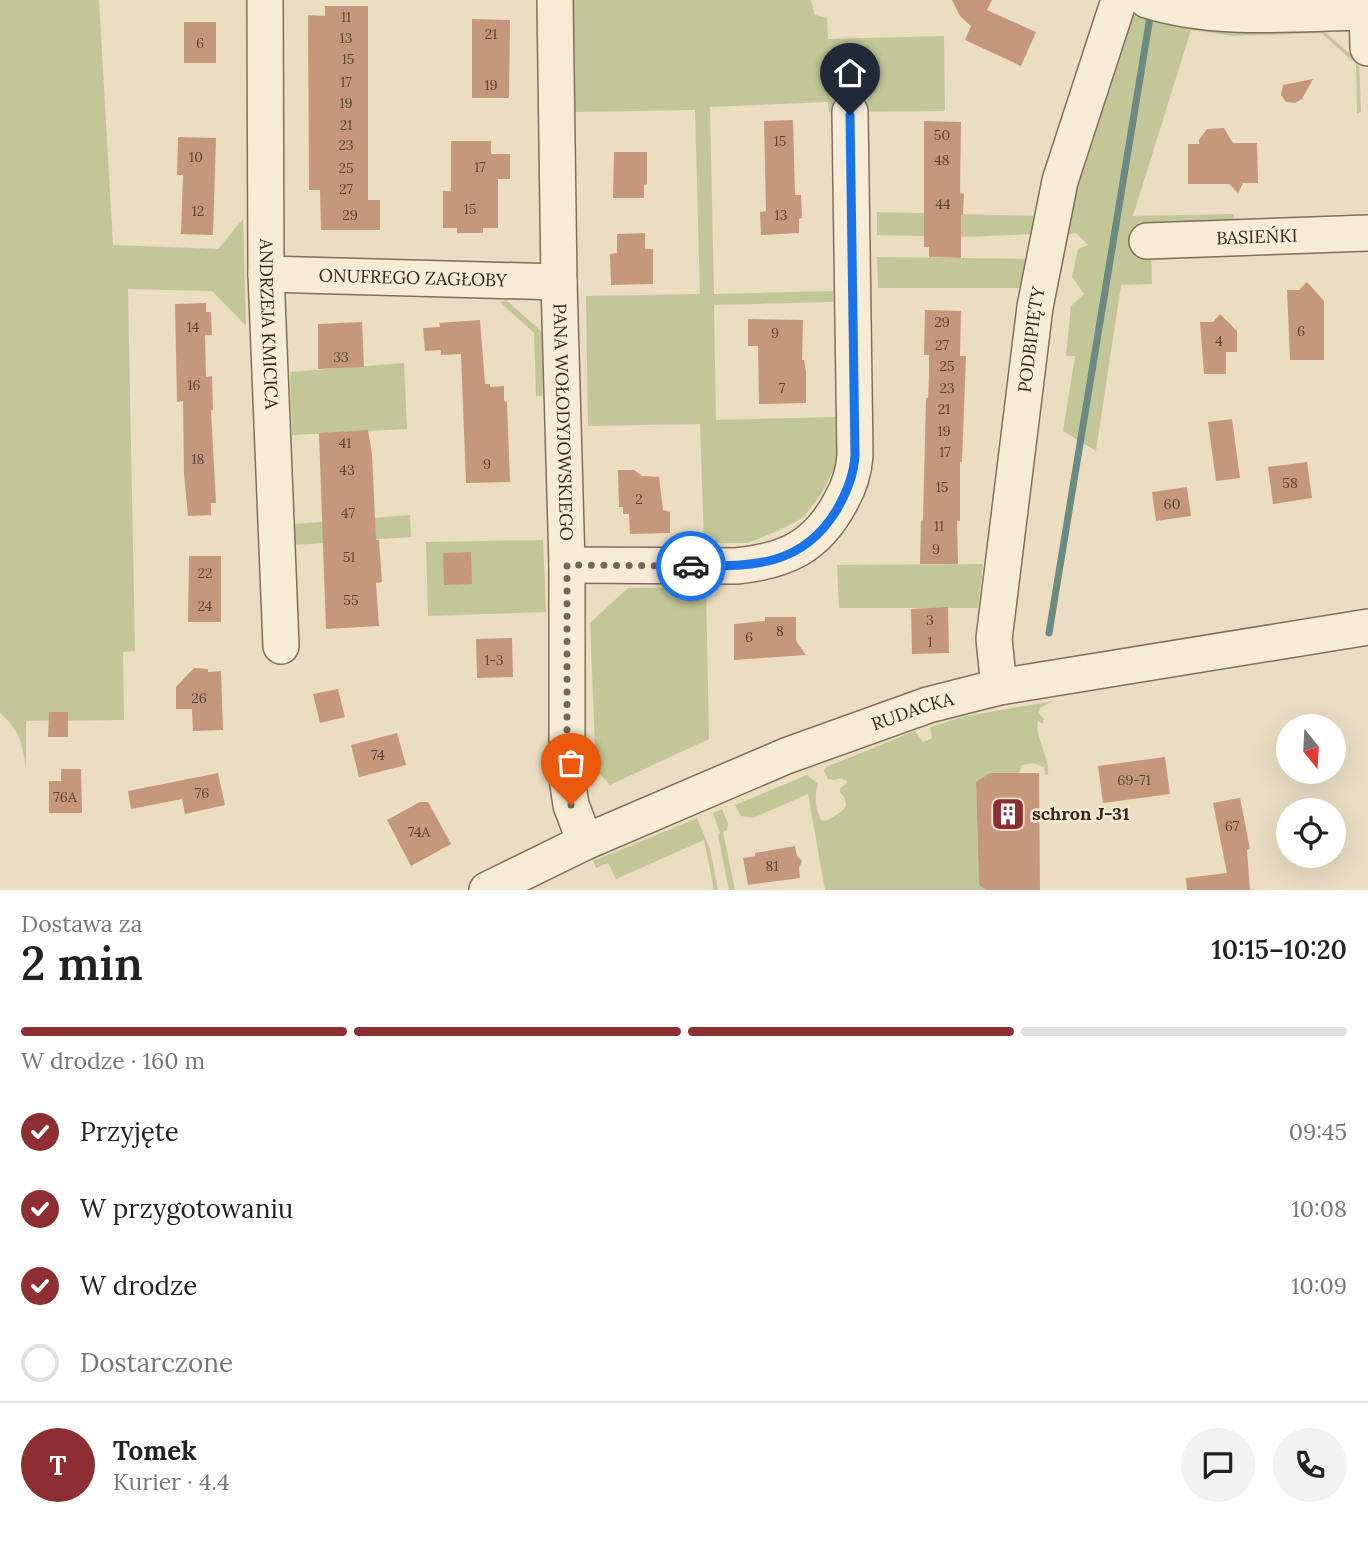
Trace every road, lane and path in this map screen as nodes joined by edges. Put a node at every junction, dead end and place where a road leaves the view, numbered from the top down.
1 (265, 0) edge
2 (555, 0) edge
3 (1119, 0) edge
4 (1147, 0) edge
5 (1367, 6) edge
6 (1368, 48) edge
7 (850, 112) dead end
8 (1368, 233) edge
9 (1147, 241) dead end
10 (266, 274) junction
11 (559, 282) junction
12 (567, 565) junction
13 (1368, 628) edge
14 (281, 646) dead end
15 (999, 687) junction
16 (585, 842) junction
17 (545, 877) edge
18 (487, 890) edge

1 - 10 street, ANDRZEJA KMICICA
2 - 11 street, PANA WOŁODYJOWSKIEGO
3 - 15 street, PODBIPIĘTY
4 - 5 street
5 - 6 street
7 - 12 street
8 - 9 street, BASIEŃKI
10 - 11 street, ONUFREGO ZAGŁOBY
10 - 14 street, ANDRZEJA KMICICA
11 - 12 street, PANA WOŁODYJOWSKIEGO
12 - 16 street, PANA WOŁODYJOWSKIEGO
13 - 15 street, RUDACKA
15 - 16 street, RUDACKA
16 - 17 street, RUDACKA
17 - 18 street, RUDACKA

